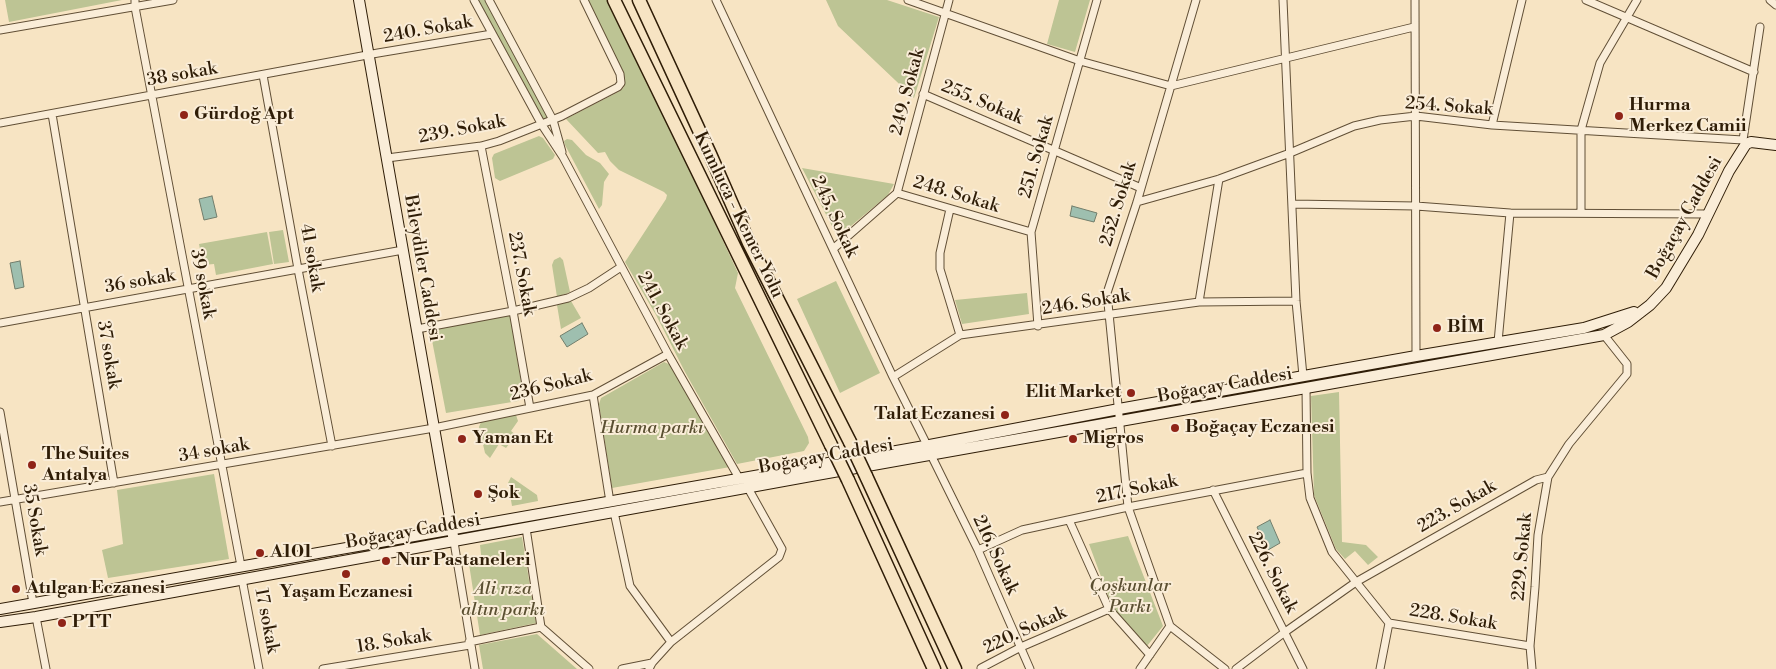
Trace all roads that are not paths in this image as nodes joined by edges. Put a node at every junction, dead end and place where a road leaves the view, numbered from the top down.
1 (174, 0) edge
2 (359, 0) edge
3 (474, 0) edge
4 (489, 0) edge
5 (584, 0) edge
6 (614, 0) edge
7 (639, 0) edge
8 (716, 0) edge
9 (908, 0) edge
10 (949, 0) edge
11 (1097, 0) edge
12 (1196, 0) edge
13 (1283, 0) edge
14 (1415, 0) edge
15 (1522, 0) edge
16 (1586, 0) edge
17 (1637, 0) edge
18 (1770, 0) edge
19 (135, 3) edge
20 (1776, 5) edge
21 (945, 13) junction
22 (1626, 17) junction
23 (1414, 27) junction
24 (1760, 27) dead end
25 (0, 30) edge
26 (492, 34) junction
27 (369, 55) junction
28 (1285, 58) junction
29 (1080, 61) junction
30 (1754, 72) junction
31 (263, 75) junction
32 (1171, 86) junction
33 (923, 94) junction
34 (152, 96) junction
35 (52, 114) junction
36 (1416, 116) junction
37 (552, 120) junction
38 (0, 123) edge
39 (542, 125) junction
40 (1492, 125) junction
41 (1581, 130) junction
42 (1744, 142) junction
43 (1776, 144) edge
44 (481, 146) junction
45 (1054, 151) junction
46 (1290, 153) junction
47 (563, 157) junction
48 (387, 158) junction
49 (1219, 179) junction
50 (1140, 188) junction
51 (897, 193) junction
52 (1137, 202) junction
53 (1292, 204) junction
54 (1416, 206) junction
55 (950, 209) junction
56 (1510, 213) junction
57 (1581, 213) junction
58 (1708, 214) junction
59 (1031, 232) junction
60 (833, 249) junction
61 (403, 250) junction
62 (621, 267) junction
63 (298, 269) junction
64 (188, 289) junction
65 (1296, 301) junction
66 (1199, 302) junction
67 (1650, 305) junction
68 (85, 308) junction
69 (513, 311) junction
70 (1109, 315) junction
71 (0, 323) edge
72 (1038, 326) junction
73 (417, 329) junction
74 (960, 335) junction
75 (1604, 335) junction
76 (1498, 342) junction
77 (668, 354) junction
78 (1416, 356) junction
79 (1303, 376) junction
80 (893, 377) junction
81 (1306, 388) junction
82 (593, 395) junction
83 (530, 408) junction
84 (1119, 409) junction
85 (0, 412) edge
86 (1120, 421) junction
87 (434, 428) junction
88 (927, 445) junction
89 (332, 446) junction
90 (931, 455) junction
91 (221, 465) junction
92 (1307, 473) junction
93 (1548, 477) junction
94 (739, 478) junction
95 (114, 483) junction
96 (748, 488) junction
97 (1214, 490) junction
98 (15, 500) junction
99 (0, 502) edge
100 (612, 507) junction
101 (1128, 507) junction
102 (1069, 520) junction
103 (526, 528) junction
104 (452, 530) junction
105 (454, 542) junction
106 (978, 550) junction
107 (241, 566) junction
108 (242, 579) junction
109 (1356, 582) junction
110 (33, 603) junction
111 (0, 609) edge
112 (1109, 609) junction
113 (36, 617) junction
114 (0, 622) edge
115 (1389, 623) junction
116 (1170, 626) junction
117 (542, 627) junction
118 (1285, 632) junction
119 (671, 642) junction
120 (470, 644) junction
121 (1530, 646) junction
122 (1021, 647) junction
123 (1150, 655) junction
124 (650, 666) edge
125 (981, 668) dead end
126 (46, 669) edge
127 (260, 669) edge
128 (323, 669) edge
129 (475, 669) edge
130 (589, 669) edge
131 (622, 669) edge
132 (934, 669) edge
133 (955, 669) edge
134 (1030, 669) edge
135 (1140, 669) edge
136 (1225, 669) edge
137 (1236, 669) edge
138 (1303, 669) edge
139 (1380, 669) edge
140 (1532, 669) edge

1 - 19 street
2 - 27 main road, Bileydiler Caddesi
3 - 26 street, 241. Sokak
4 - 37 street, 241. Sokak
5 - 37 street, 239. Sokak
6 - 132 highway, Kumluca - Kemer Yolu, bridge
7 - 133 highway, Kumluca - Kemer Yolu, bridge
8 - 60 street, 245. Sokak
9 - 21 street
10 - 21 street, 249. Sokak
11 - 29 street, 251. Sokak
12 - 32 street, 252. Sokak
13 - 28 street
14 - 23 street
15 - 40 street
16 - 22 street
17 - 22 street
18 - 20 street
19 - 25 street
19 - 34 street, 39 sokak
21 - 29 street
21 - 33 street, 249. Sokak
22 - 30 street
22 - 41 street
23 - 28 street
23 - 36 street
24 - 30 street
26 - 27 street, 240. Sokak
26 - 39 street, 241. Sokak
27 - 31 street, 38 sokak
27 - 48 main road, Bileydiler Caddesi
28 - 32 street
28 - 46 street
29 - 32 street
29 - 45 street, 251. Sokak
30 - 42 street
31 - 34 street, 38 sokak
31 - 63 street, 41 sokak
32 - 50 street, 252. Sokak
33 - 45 street, 255. Sokak
33 - 51 street, 249. Sokak
34 - 35 street, 38 sokak
34 - 64 street, 39 sokak
35 - 38 street, 38 sokak
35 - 68 street, 37 sokak
36 - 40 street, 254. Sokak
36 - 46 street, 254. Sokak
36 - 54 street
37 - 39 street, 239. Sokak
37 - 47 street, 241. Sokak
39 - 44 street, 239. Sokak
39 - 47 street, 241. Sokak
40 - 41 street, 254. Sokak
41 - 42 street, 254. Sokak
41 - 57 street
42 - 43 main road
42 - 58 main road, Boğaçay Caddesi
44 - 48 street, 239. Sokak
44 - 69 street, 237. Sokak
45 - 50 street, 255. Sokak
45 - 59 street, 251. Sokak
46 - 49 street, 254. Sokak
46 - 53 street
47 - 62 street, 241. Sokak
48 - 61 main road, Bileydiler Caddesi
49 - 52 street, 254. Sokak
49 - 66 street
50 - 52 street, 252. Sokak
51 - 55 street, 248. Sokak
51 - 60 street, 248. Sokak
52 - 70 street, 252. Sokak
53 - 54 street
53 - 65 street
54 - 56 street
54 - 78 street
55 - 59 street, 248. Sokak
55 - 74 street
56 - 57 street
56 - 76 street
57 - 58 street
58 - 67 main road, Boğaçay Caddesi
59 - 72 street, 251. Sokak
60 - 80 street, 245. Sokak
61 - 63 street, 36 sokak
61 - 73 main road, Bileydiler Caddesi
62 - 69 street
62 - 77 street, 241. Sokak
63 - 64 street, 36 sokak
63 - 89 street, 41 sokak
64 - 68 street, 36 sokak
64 - 91 street, 39 sokak
65 - 66 street, 246. Sokak
65 - 79 street
66 - 70 street, 246. Sokak
67 - 75 main road, Boğaçay Caddesi
67 - 76 main road, Boğaçay Caddesi
68 - 71 street, 36 sokak
68 - 95 street, 37 sokak
69 - 73 street
69 - 83 street, 237. Sokak
70 - 72 street, 246. Sokak
70 - 84 street, 252. Sokak
72 - 74 street, 246. Sokak
73 - 87 main road, Bileydiler Caddesi
74 - 80 street, 246. Sokak
75 - 81 main road, Boğaçay Caddesi
75 - 93 street
76 - 78 main road, Boğaçay Caddesi
77 - 82 street, 236 Sokak
77 - 94 street, 241. Sokak
78 - 79 main road, Boğaçay Caddesi
79 - 84 main road, Boğaçay Caddesi
80 - 88 street, 245. Sokak
81 - 86 main road, Boğaçay Caddesi
81 - 92 street, 228. Sokak
82 - 83 street, 236 Sokak
82 - 100 street
83 - 87 street, 236 Sokak
84 - 86 street, 252. Sokak
84 - 88 main road, Boğaçay Caddesi
85 - 98 street, 35 Sokak
86 - 90 main road, Boğaçay Caddesi
86 - 101 street, 252. Sokak
87 - 89 street, 34 sokak
87 - 104 main road, Bileydiler Caddesi
88 - 94 main road, Boğaçay Caddesi
89 - 91 street, 34 sokak
90 - 96 main road, Boğaçay Caddesi
90 - 106 street, 216. Sokak
91 - 95 street, 34 sokak
91 - 107 street, 39 sokak
92 - 97 street, 217. Sokak
92 - 109 street, 228. Sokak
93 - 109 street, 223. Sokak
93 - 121 street, 229. Sokak
94 - 100 main road, Boğaçay Caddesi
95 - 98 street, 34 sokak
96 - 100 main road, Boğaçay Caddesi
96 - 119 street
97 - 101 street, 217. Sokak
97 - 118 street, 226. Sokak
98 - 99 street, 34 sokak
98 - 110 street, 35 Sokak
100 - 103 main road, Boğaçay Caddesi
100 - 104 main road, Boğaçay Caddesi
100 - 119 street
101 - 102 street, 217. Sokak
101 - 116 street, 252. Sokak
102 - 106 street, 217. Sokak
102 - 112 street
103 - 105 main road, Boğaçay Caddesi
103 - 117 street
104 - 105 main road, Bileydiler Caddesi
104 - 107 main road, Boğaçay Caddesi
105 - 108 main road, Boğaçay Caddesi
105 - 120 street
106 - 122 street, 216. Sokak
107 - 110 main road, Boğaçay Caddesi
108 - 113 main road, Boğaçay Caddesi
108 - 127 street, 17 sokak
109 - 115 street, 228. Sokak
109 - 118 street, 223. Sokak
110 - 111 main road, Boğaçay Caddesi
112 - 122 street, 220. Sokak
112 - 123 street
113 - 114 main road, Boğaçay Caddesi
113 - 126 street
115 - 121 street, 228. Sokak
115 - 139 street
116 - 123 street
116 - 136 street
117 - 120 street, 18. Sokak
117 - 130 street
118 - 137 street, 223. Sokak
118 - 138 street, 226. Sokak
119 - 124 street
120 - 128 street, 18. Sokak
120 - 129 street
121 - 140 street, 229. Sokak
122 - 125 street, 220. Sokak
122 - 134 street, 216. Sokak
123 - 135 street
124 - 131 street

